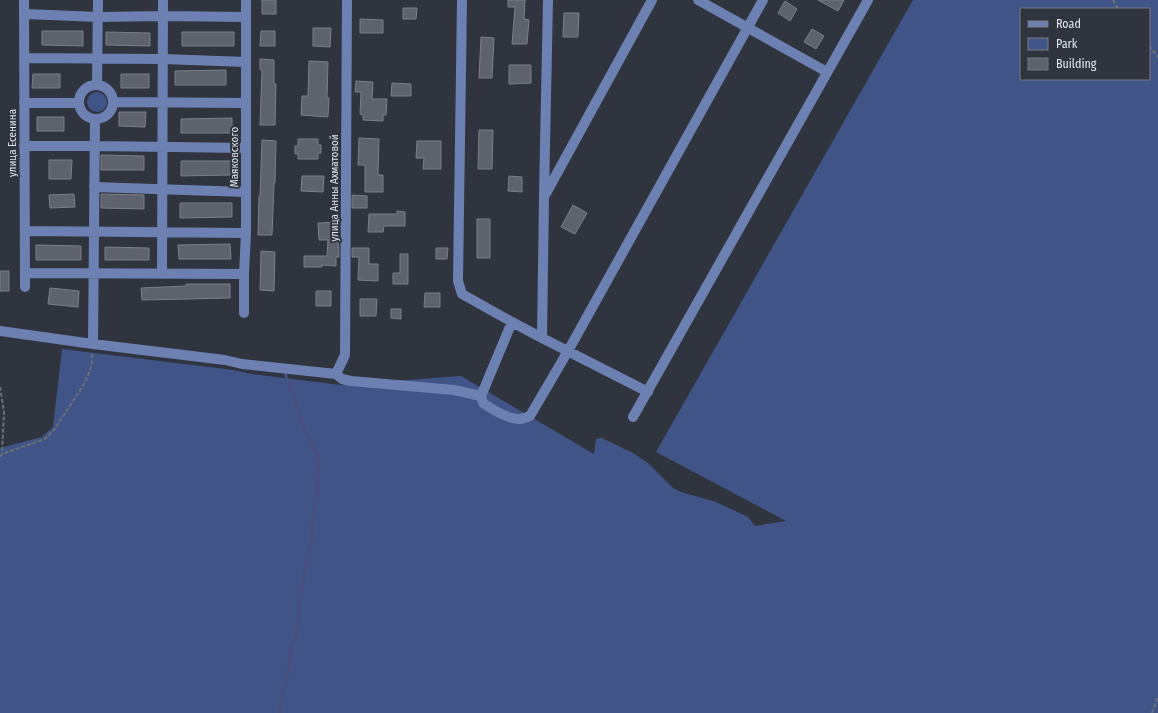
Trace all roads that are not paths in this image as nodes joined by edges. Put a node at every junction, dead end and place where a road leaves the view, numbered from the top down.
1 (24, 0) edge
2 (98, 0) edge
3 (164, 0) edge
4 (246, 0) edge
5 (347, 0) edge
6 (462, 0) edge
7 (548, 0) edge
8 (652, 0) edge
9 (698, 0) edge
10 (763, 0) edge
11 (868, 0) edge
12 (24, 14) junction
13 (163, 16) junction
14 (98, 17) junction
15 (246, 17) junction
16 (747, 28) junction
17 (25, 58) junction
18 (97, 59) junction
19 (163, 59) junction
20 (246, 62) junction
21 (827, 72) junction
22 (97, 84) junction
23 (24, 102) junction
24 (114, 102) junction
25 (163, 102) junction
26 (79, 103) junction
27 (246, 103) junction
28 (95, 119) junction
29 (24, 146) junction
30 (95, 146) junction
31 (163, 147) junction
32 (246, 148) junction
33 (94, 187) junction
34 (163, 189) junction
35 (246, 192) junction
36 (544, 197) junction
37 (25, 231) junction
38 (94, 232) junction
39 (163, 232) junction
40 (246, 233) junction
41 (25, 273) junction
42 (162, 273) junction
43 (94, 274) junction
44 (244, 274) junction
45 (25, 287) dead end
46 (244, 313) dead end
47 (512, 322) junction
48 (0, 331) edge
49 (542, 338) junction
50 (93, 344) junction
51 (568, 351) junction
52 (336, 374) junction
53 (648, 392) junction
54 (482, 396) junction
55 (633, 417) dead end

1 - 12 street, улица Есенина
2 - 14 street
3 - 13 street
4 - 15 street, Маяковского
5 - 52 street, улица Анны Ахматовой
6 - 47 street
7 - 36 street
8 - 36 street
9 - 16 street
10 - 16 street
11 - 21 street
12 - 14 street
12 - 17 street, улица Есенина
13 - 14 street
13 - 15 street
13 - 19 street
14 - 18 street
15 - 20 street, Маяковского
16 - 21 street
16 - 51 street
17 - 18 street
17 - 23 street, улица Есенина
18 - 19 street
18 - 22 street
19 - 20 street
19 - 25 street
20 - 27 street, Маяковского
21 - 53 street
22 - 24 street
22 - 26 street
23 - 26 street
23 - 29 street, улица Есенина
24 - 25 street
24 - 28 street
25 - 27 street
25 - 31 street
26 - 28 street
27 - 32 street, Маяковского
28 - 30 street
29 - 30 street
29 - 37 street, улица Есенина
30 - 31 street
30 - 33 street
31 - 32 street
31 - 34 street
32 - 35 street, Маяковского
33 - 34 street
33 - 38 street
34 - 35 street
34 - 39 street
35 - 40 street, Маяковского
36 - 49 street
37 - 38 street
37 - 41 street, улица Есенина
38 - 39 street
38 - 43 street
39 - 40 street
39 - 42 street
40 - 44 street, Маяковского
41 - 43 street
41 - 45 street, улица Есенина
42 - 43 street
42 - 44 street
43 - 50 street
44 - 46 street, Маяковского
47 - 49 street
47 - 54 street
48 - 50 street
49 - 51 street
50 - 52 street
51 - 53 street
51 - 54 street
52 - 54 street
53 - 55 street

